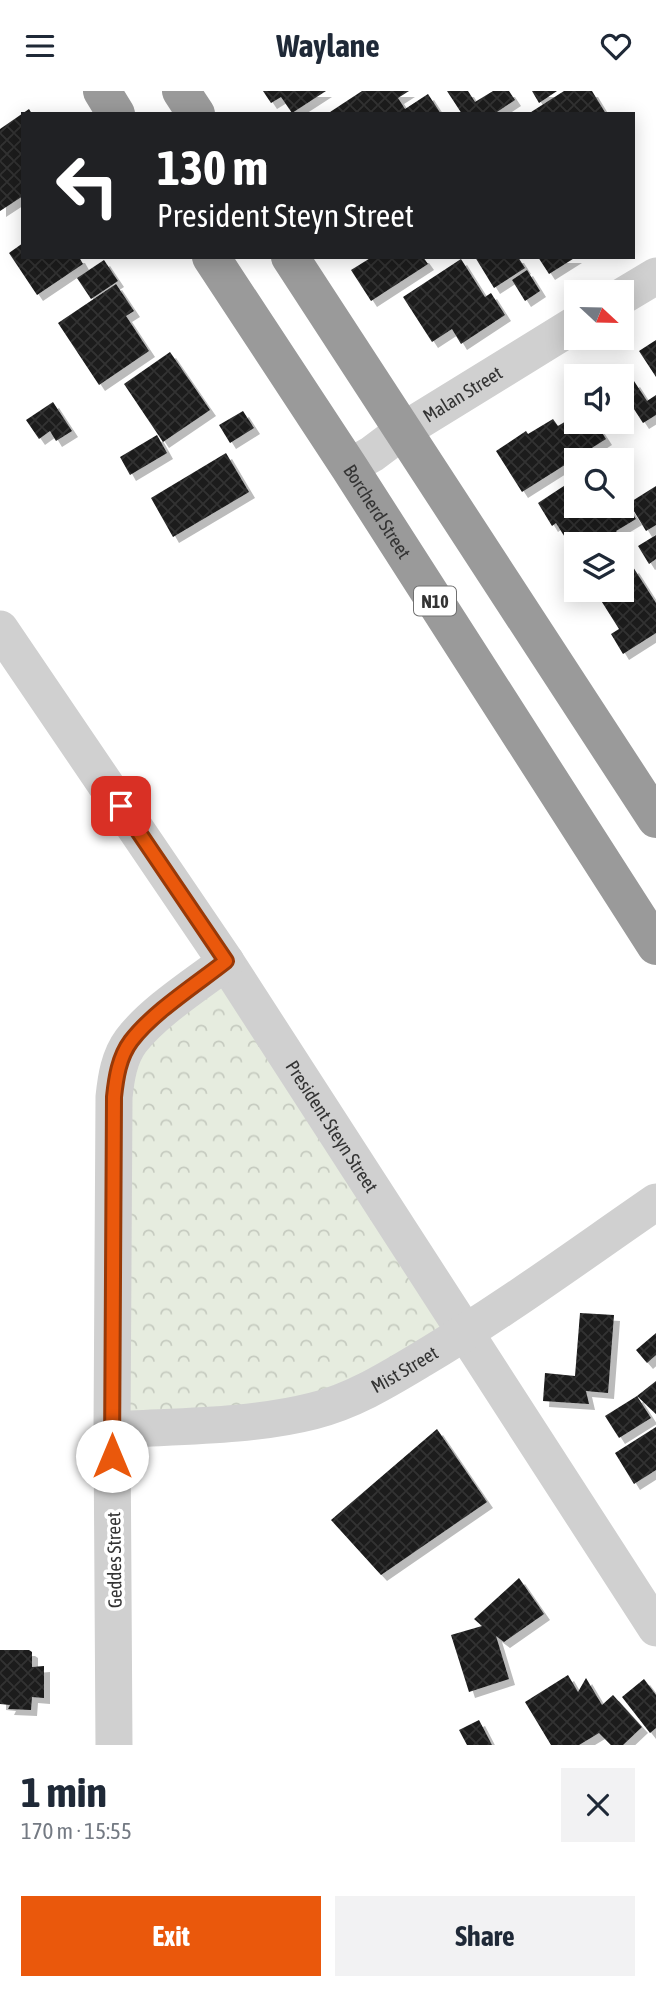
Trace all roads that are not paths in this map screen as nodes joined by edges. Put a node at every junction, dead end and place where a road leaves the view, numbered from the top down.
1 (102, 91) edge
2 (181, 91) edge
3 (116, 112) edge
4 (195, 112) edge
5 (212, 259) edge
6 (291, 259) edge
7 (656, 276) edge
8 (634, 289) edge
9 (564, 331) edge
10 (404, 430) junction
11 (349, 467) junction
12 (0, 629) edge
13 (656, 819) edge
14 (656, 946) edge
15 (226, 961) junction
16 (656, 1202) edge
17 (466, 1333) junction
18 (112, 1430) junction
19 (656, 1628) edge
20 (114, 1745) edge

1 - 3 highway
2 - 4 highway
5 - 11 highway, Borcherd Street / N10
6 - 10 highway
7 - 8 street
9 - 10 street, Malan Street
10 - 11 street, Malan Street
10 - 13 highway
11 - 14 highway, Borcherd Street / N10
12 - 15 street, President Steyn Street
15 - 17 street, President Steyn Street
15 - 18 street, Geddes Street
16 - 17 street, Mist Street
17 - 18 street, Mist Street
17 - 19 street, President Steyn Street
18 - 20 street, Geddes Street

